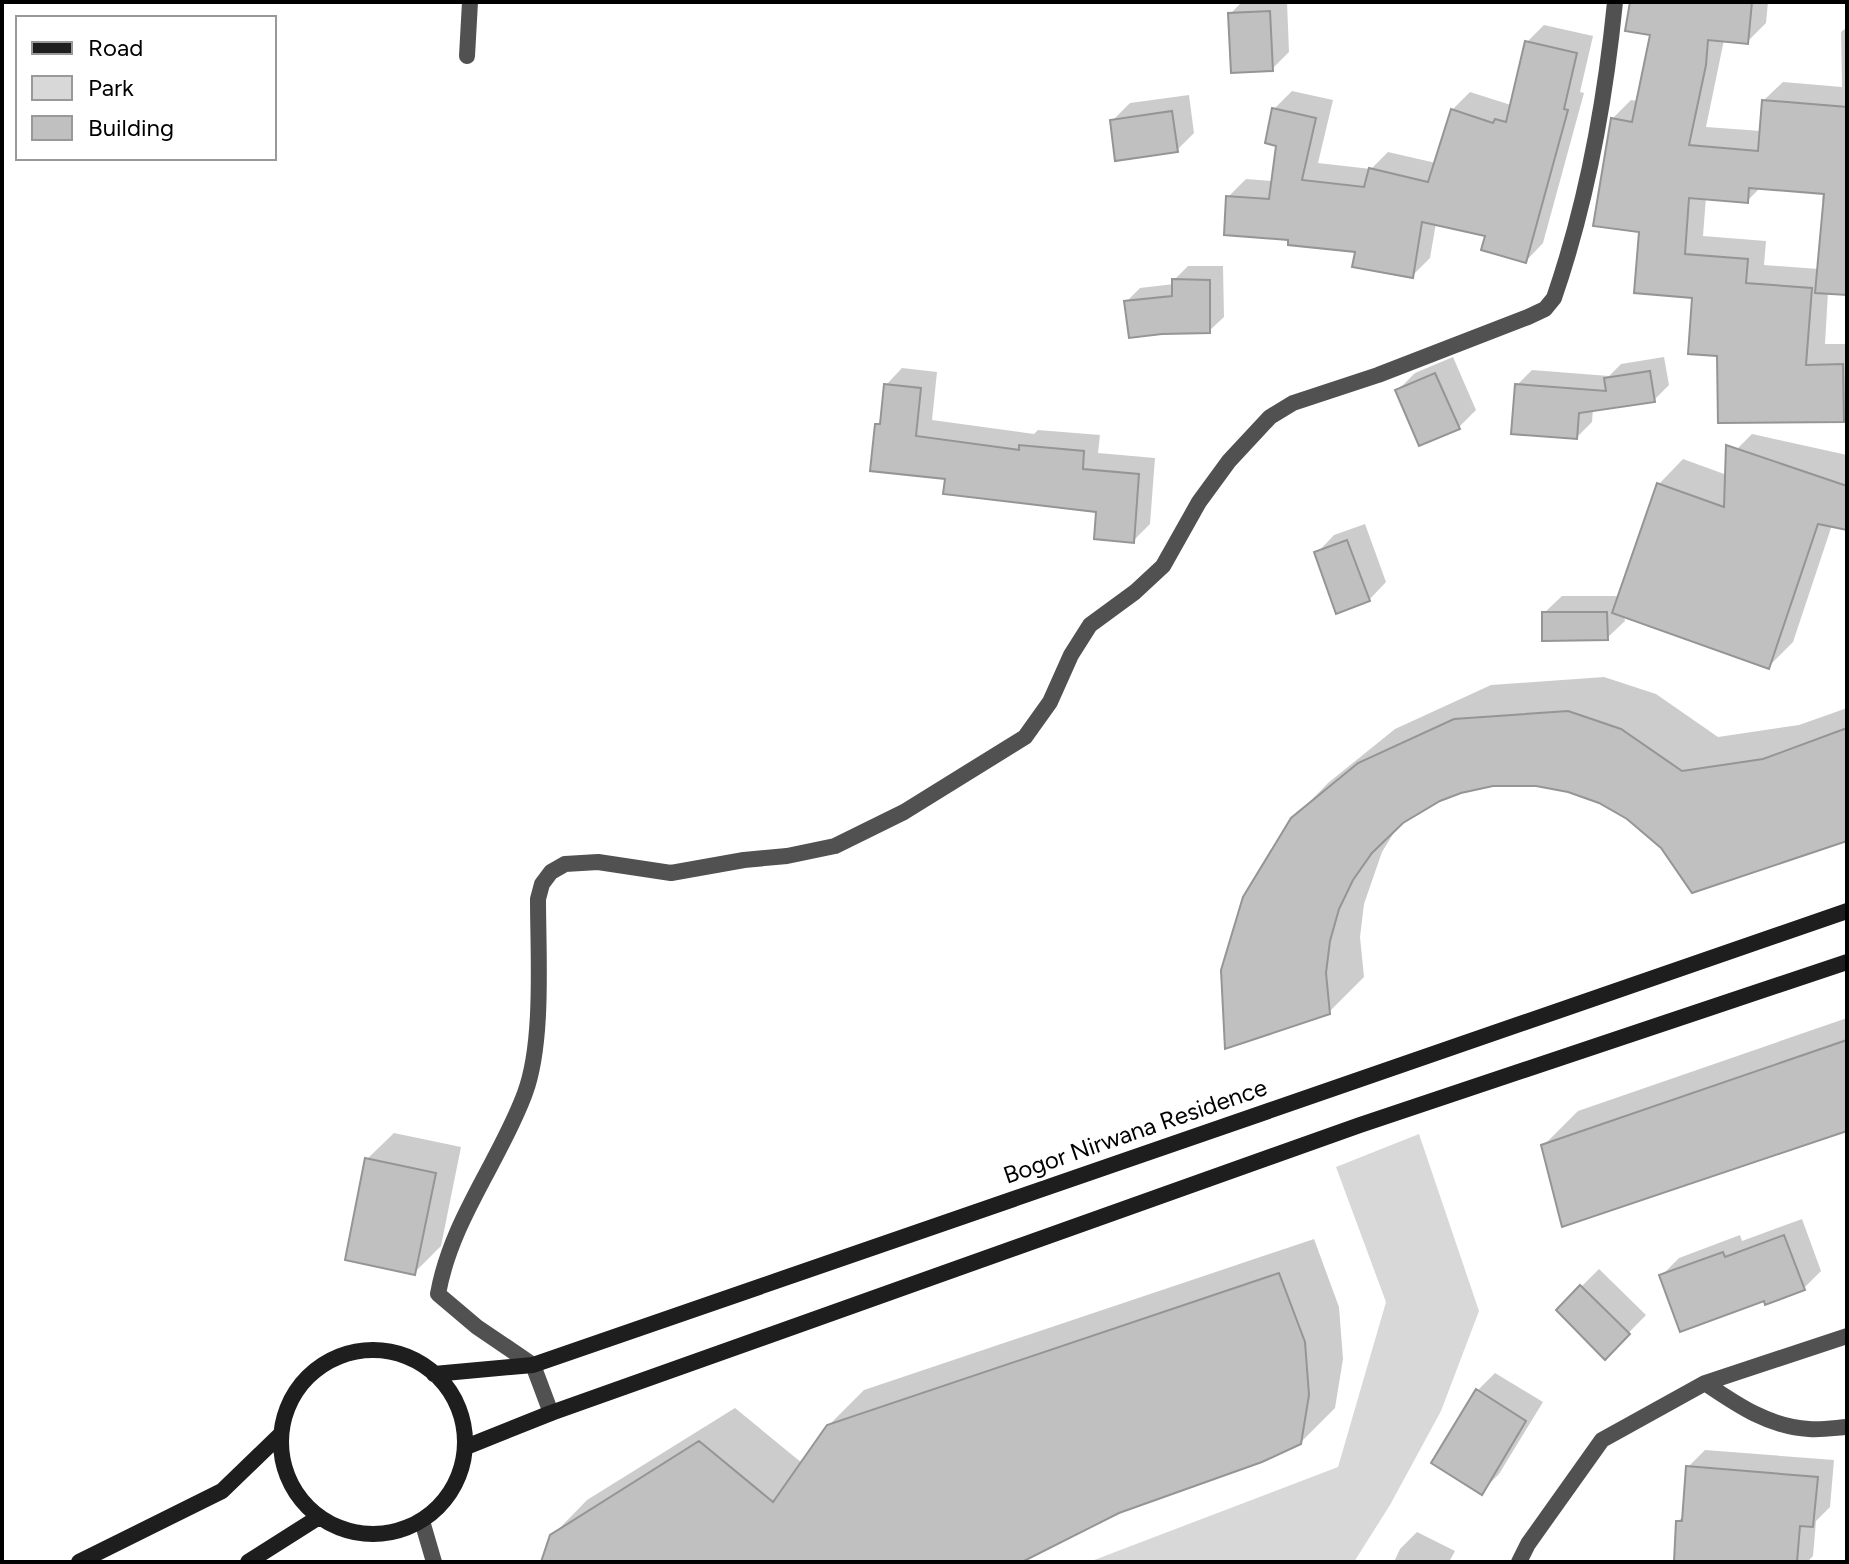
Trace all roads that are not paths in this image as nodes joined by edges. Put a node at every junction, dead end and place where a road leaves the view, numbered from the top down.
1 (470, 2) edge
2 (1615, 2) edge
3 (467, 56) dead end
4 (1847, 911) edge
5 (1847, 962) edge
6 (1847, 1336) edge
7 (533, 1365) junction
8 (434, 1374) junction
9 (1705, 1383) junction
10 (551, 1413) junction
11 (1847, 1427) edge
12 (281, 1434) junction
13 (466, 1447) junction
14 (319, 1517) junction
15 (422, 1521) junction
16 (79, 1562) edge
17 (248, 1562) edge
18 (434, 1562) edge
19 (1519, 1562) edge

1 - 3 street
2 - 7 street
4 - 7 street, Bogor Nirwana Residence
5 - 10 street
6 - 9 street
7 - 8 street, Bogor Nirwana Residence
7 - 10 street
8 - 12 street
8 - 13 street
9 - 11 street
9 - 19 street
10 - 13 street
12 - 14 street
12 - 16 street
13 - 15 street
14 - 15 street
14 - 17 street
15 - 18 street

